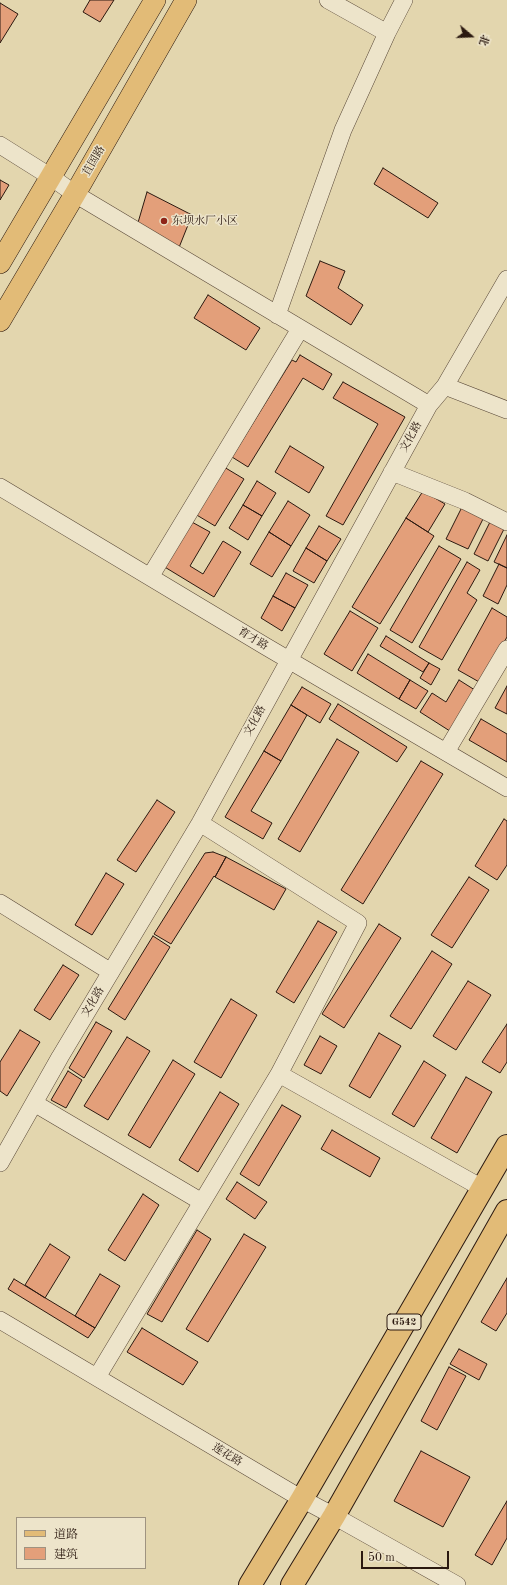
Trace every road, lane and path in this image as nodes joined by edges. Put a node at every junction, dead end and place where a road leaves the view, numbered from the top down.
1 (155, 0) edge
2 (186, 0) edge
3 (328, 0) edge
4 (404, 0) edge
5 (387, 33) junction
6 (0, 145) edge
7 (51, 177) junction
8 (75, 194) junction
9 (0, 263) edge
10 (507, 279) edge
11 (277, 315) junction
12 (0, 321) edge
13 (300, 329) junction
14 (445, 386) junction
15 (429, 405) junction
16 (507, 410) edge
17 (392, 472) junction
18 (0, 487) edge
19 (507, 522) edge
20 (150, 577) junction
21 (507, 649) edge
22 (289, 659) junction
23 (446, 752) junction
24 (507, 788) edge
25 (200, 823) junction
26 (0, 904) edge
27 (111, 972) junction
28 (279, 1074) junction
29 (34, 1103) junction
30 (507, 1146) edge
31 (0, 1162) edge
32 (482, 1188) junction
33 (202, 1202) junction
34 (507, 1211) edge
35 (0, 1320) edge
36 (97, 1378) junction
37 (302, 1500) junction
38 (334, 1516) junction
39 (250, 1585) edge
40 (292, 1585) edge
41 (457, 1585) edge

1 - 7 main road
2 - 8 main road, 苴国路
3 - 5 street
4 - 5 street
5 - 11 street
6 - 7 street
7 - 8 street
7 - 9 main road
8 - 11 street
8 - 12 main road, 苴国路
10 - 14 street, 文化路
11 - 13 street
13 - 15 street
13 - 20 street
14 - 15 street, 文化路
14 - 16 street
15 - 17 street, 文化路
17 - 19 street
17 - 22 street, 文化路
18 - 20 street, 育才路
20 - 22 street, 育才路
21 - 23 street
22 - 23 street, 育才路
22 - 25 street, 文化路
23 - 24 street, 育才路
25 - 27 street, 文化路
25 - 28 street
26 - 27 street
27 - 29 street, 文化路
28 - 32 street
28 - 33 street
29 - 31 street, 文化路
29 - 33 street
30 - 32 highway, G542
32 - 37 highway, G542
33 - 36 street
34 - 38 highway, G542
35 - 36 street, 莲花路
36 - 37 street, 莲花路
37 - 38 street, 莲花路
37 - 39 highway, G542
38 - 40 highway, G542
38 - 41 street, 莲花路

